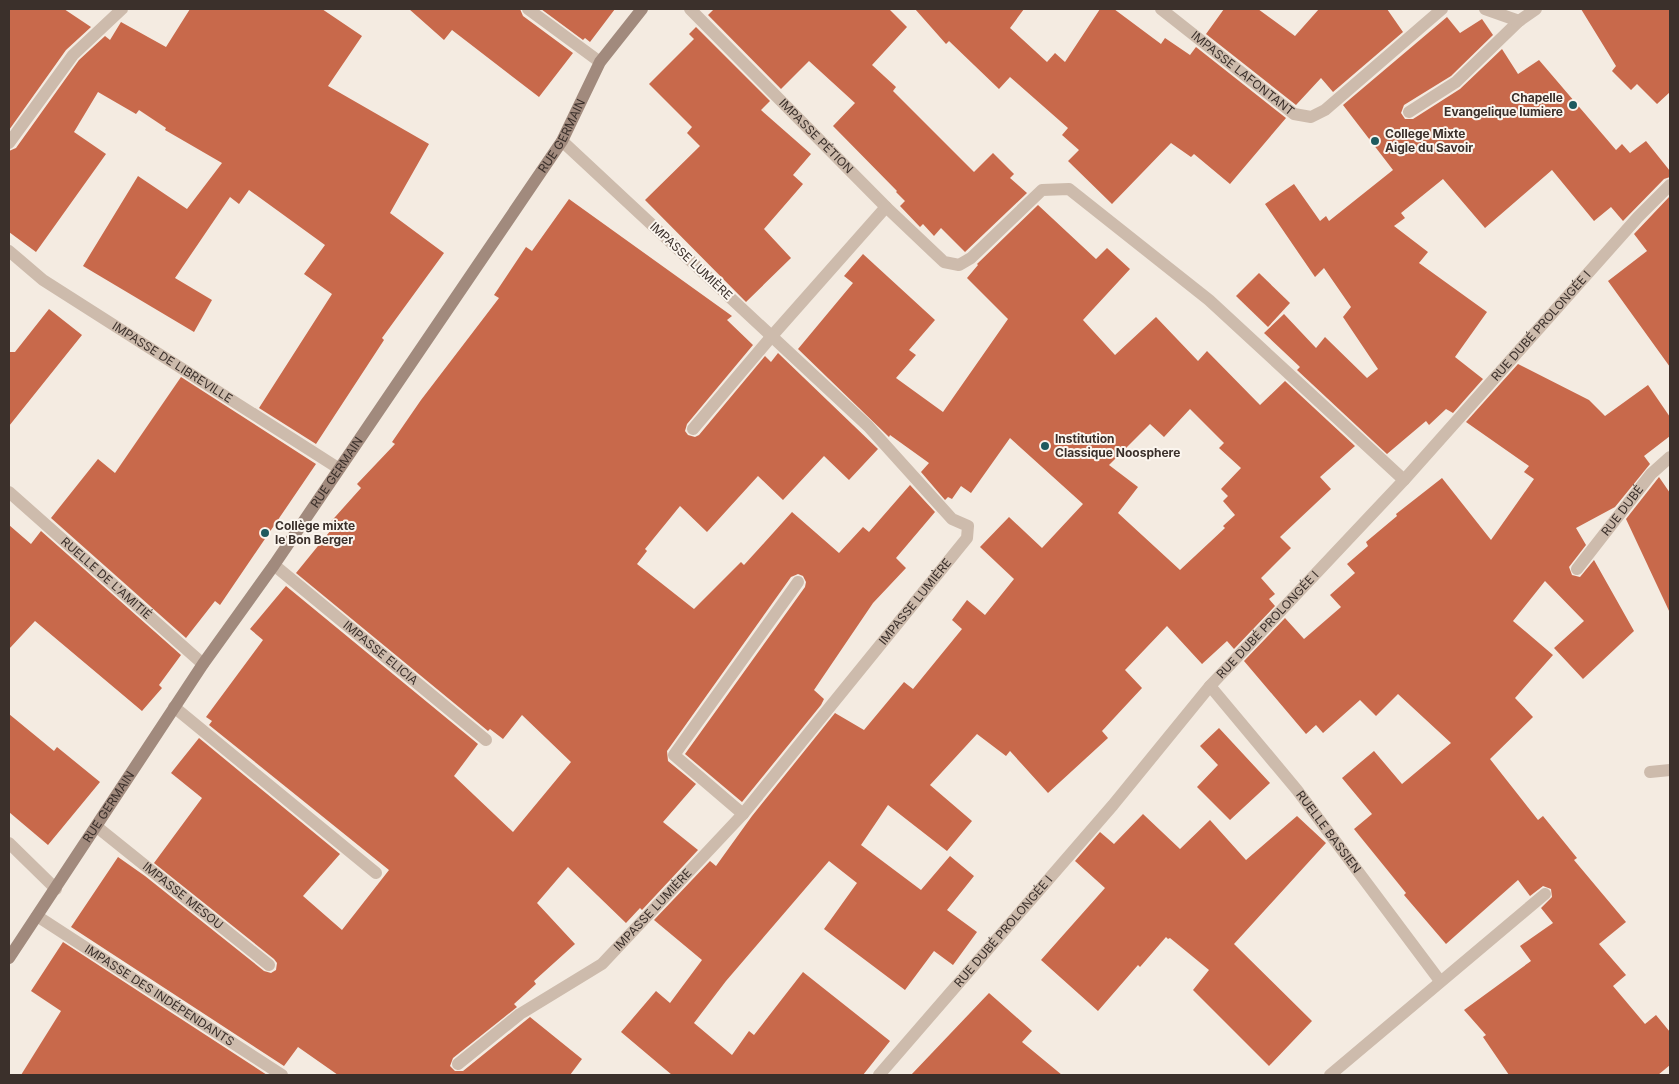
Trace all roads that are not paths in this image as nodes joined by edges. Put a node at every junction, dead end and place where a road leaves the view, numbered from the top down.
1 (122, 9) edge
2 (528, 9) edge
3 (642, 9) edge
4 (690, 9) edge
5 (1161, 9) edge
6 (1442, 9) edge
7 (1485, 9) edge
8 (1536, 9) edge
9 (1519, 21) junction
10 (600, 62) junction
11 (1409, 112) dead end
12 (562, 142) junction
13 (9, 143) edge
14 (1670, 185) edge
15 (886, 207) junction
16 (9, 251) edge
17 (771, 337) junction
18 (693, 429) dead end
19 (1670, 457) edge
20 (338, 468) junction
21 (1404, 480) junction
22 (9, 492) edge
23 (274, 565) junction
24 (1578, 569) dead end
25 (798, 582) dead end
26 (203, 664) junction
27 (1210, 686) junction
28 (174, 707) junction
29 (486, 740) dead end
30 (1670, 770) edge
31 (1650, 772) dead end
32 (743, 814) junction
33 (97, 827) junction
34 (9, 843) edge
35 (376, 873) dead end
36 (56, 889) junction
37 (1545, 894) dead end
38 (37, 916) junction
39 (9, 958) edge
40 (269, 965) dead end
41 (1440, 981) junction
42 (458, 1064) dead end
43 (282, 1075) edge
44 (879, 1075) edge
45 (1330, 1075) edge

1 - 13 street
2 - 10 street
3 - 10 street, RUE GERMAIN
4 - 15 street, IMPASSE PÉTION
5 - 6 street, IMPASSE LAFONTANT
7 - 9 street
8 - 9 street
9 - 11 street
10 - 12 street, RUE GERMAIN
12 - 17 street, IMPASSE LUMIÈRE
12 - 20 street, RUE GERMAIN
14 - 21 street, RUE DUBÉ PROLONGÉE I
15 - 17 street
15 - 21 street, IMPASSE PÉTION
16 - 20 street, IMPASSE DE LIBREVILLE
17 - 18 street
17 - 32 street, IMPASSE LUMIÈRE
19 - 24 street, RUE DUBÉ
20 - 23 street, RUE GERMAIN
21 - 27 street, RUE DUBÉ PROLONGÉE I
22 - 26 street, RUELLE DE L'AMITIÉ
23 - 26 street, RUE GERMAIN
23 - 29 street, IMPASSE ELICIA
25 - 32 street
26 - 28 street, RUE GERMAIN
27 - 41 street, RUELLE BASSIEN
27 - 44 street, RUE DUBÉ PROLONGÉE I
28 - 33 street, RUE GERMAIN
28 - 35 street
30 - 31 street
32 - 42 street, IMPASSE LUMIÈRE
33 - 36 street, RUE GERMAIN
33 - 40 street, IMPASSE MESOU
34 - 36 street
36 - 38 street, RUE GERMAIN
37 - 41 street
38 - 39 street, RUE GERMAIN
38 - 43 street, IMPASSE DES INDÉPENDANTS
41 - 45 street

